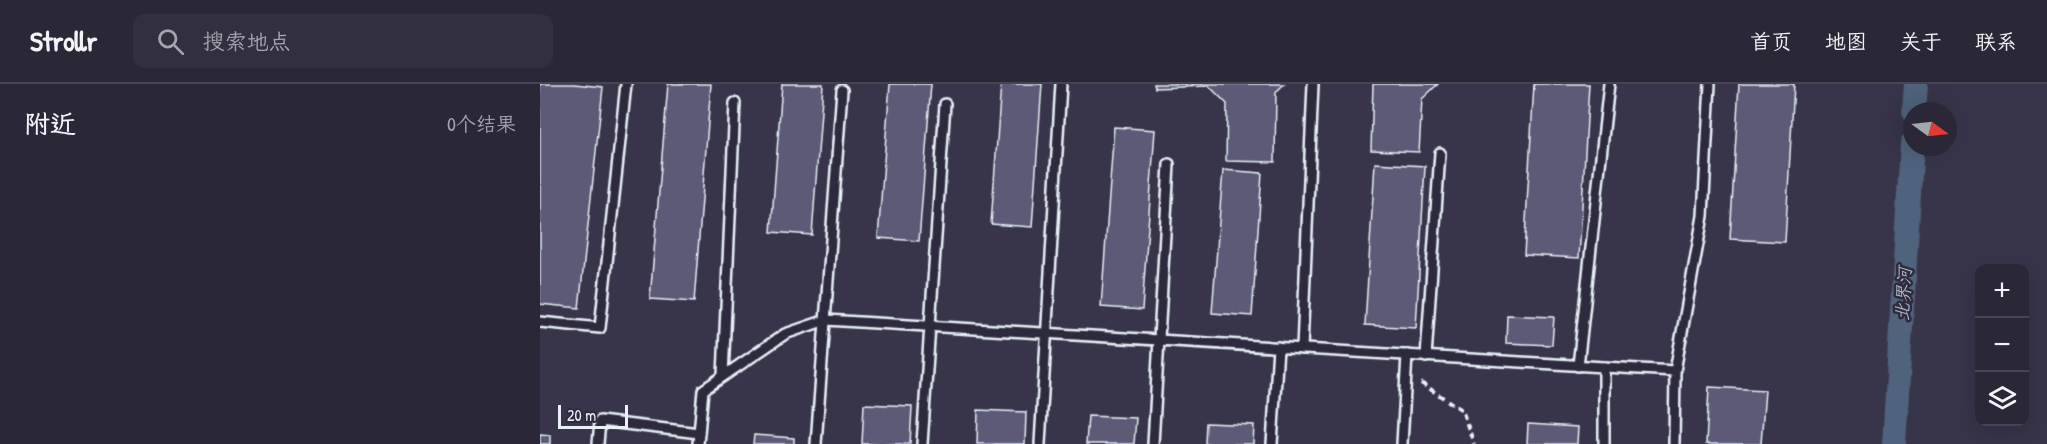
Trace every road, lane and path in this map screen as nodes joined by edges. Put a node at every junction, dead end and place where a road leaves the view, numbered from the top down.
1 (626, 84) edge
2 (1061, 84) edge
3 (1313, 84) edge
4 (1609, 84) edge
5 (1710, 84) edge
6 (842, 90) dead end
7 (735, 103) dead end
8 (945, 104) dead end
9 (1440, 153) dead end
10 (1169, 164) dead end
11 (826, 320) junction
12 (540, 322) edge
13 (930, 326) junction
14 (1048, 334) junction
15 (1158, 340) junction
16 (1278, 348) junction
17 (1302, 349) junction
18 (1407, 355) junction
19 (1426, 357) junction
20 (1578, 366) junction
21 (1604, 367) junction
22 (1675, 371) junction
23 (1406, 372) junction
24 (723, 376) junction
25 (699, 433) junction
26 (598, 444) edge
27 (698, 444) edge
28 (816, 444) edge
29 (922, 444) edge
30 (1040, 444) edge
31 (1153, 444) edge
32 (1272, 444) edge
33 (1402, 444) edge
34 (1474, 444) edge
35 (1604, 444) edge
36 (1674, 444) edge

1 - 12 lane
2 - 14 lane
3 - 17 lane
4 - 20 lane
5 - 22 lane
6 - 11 lane
7 - 24 lane
8 - 13 lane
9 - 19 lane
10 - 15 lane
11 - 13 lane
11 - 24 lane
11 - 28 lane
13 - 14 lane
13 - 29 lane
14 - 15 lane
14 - 30 lane
15 - 16 lane
15 - 31 lane
16 - 17 lane
16 - 32 lane
17 - 18 lane
18 - 19 lane
18 - 23 lane
19 - 20 lane
20 - 21 lane
21 - 22 lane
21 - 35 lane
22 - 36 lane
23 - 33 lane
23 - 34 path
24 - 25 lane
25 - 26 lane
25 - 27 lane

